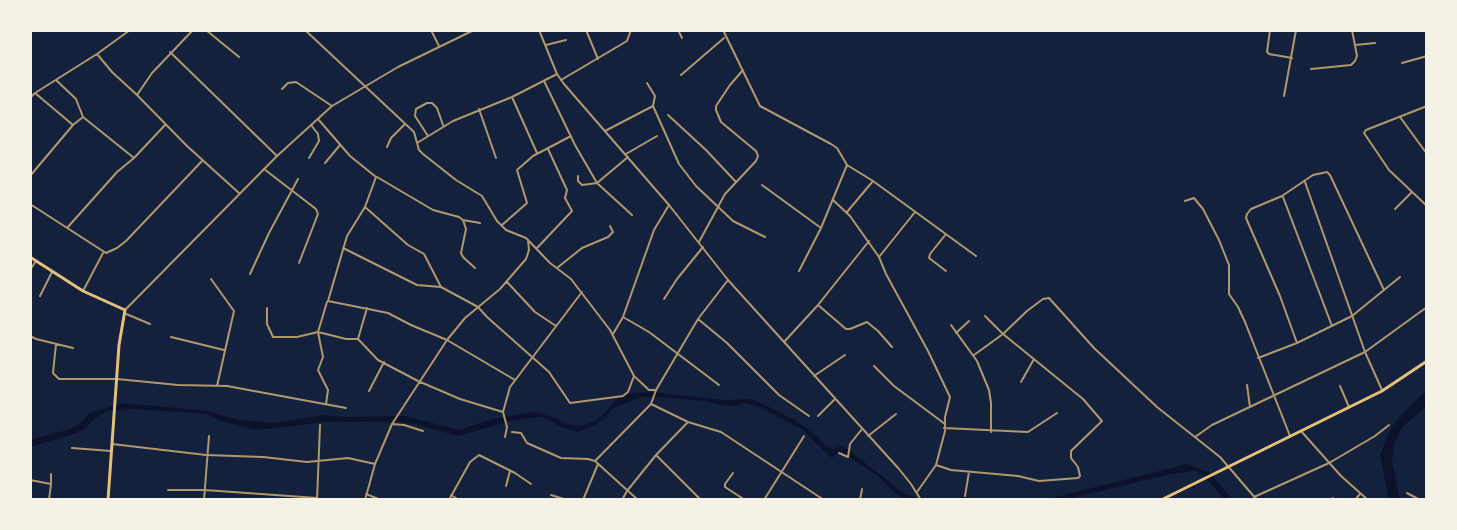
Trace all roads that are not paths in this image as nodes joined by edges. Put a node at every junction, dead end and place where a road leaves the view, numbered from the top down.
1 (130, 30) edge
2 (193, 30) edge
3 (206, 30) edge
4 (305, 30) edge
5 (431, 30) edge
6 (474, 30) edge
7 (539, 30) edge
8 (586, 30) edge
9 (631, 30) edge
10 (678, 30) edge
11 (723, 30) edge
12 (1270, 30) edge
13 (1296, 30) edge
14 (1352, 30) edge
15 (725, 37) junction
16 (681, 38) dead end
17 (566, 40) dead end
18 (1375, 43) dead end
19 (546, 45) junction
20 (1355, 45) junction
21 (439, 46) junction
22 (170, 52) junction
23 (97, 54) junction
24 (1427, 56) edge
25 (239, 57) dead end
26 (1292, 58) junction
27 (598, 59) junction
28 (1402, 63) dead end
29 (1311, 69) dead end
30 (743, 70) junction
31 (557, 74) junction
32 (681, 75) dead end
33 (56, 80) junction
34 (561, 80) junction
35 (544, 81) junction
36 (647, 82) dead end
37 (364, 86) junction
38 (282, 89) dead end
39 (35, 93) junction
40 (137, 95) junction
41 (512, 96) junction
42 (1284, 96) dead end
43 (30, 98) edge
44 (332, 106) junction
45 (653, 106) junction
46 (1427, 106) edge
47 (478, 109) junction
48 (668, 115) dead end
49 (83, 117) junction
50 (1400, 117) junction
51 (318, 119) junction
52 (405, 124) junction
53 (73, 125) junction
54 (165, 125) junction
55 (310, 125) junction
56 (444, 127) junction
57 (605, 131) junction
58 (428, 136) junction
59 (571, 136) junction
60 (657, 136) dead end
61 (417, 143) junction
62 (340, 145) junction
63 (387, 147) dead end
64 (548, 149) junction
65 (537, 153) junction
66 (1427, 154) edge
67 (627, 155) junction
68 (277, 156) junction
69 (134, 158) junction
70 (309, 158) dead end
71 (496, 158) dead end
72 (202, 161) junction
73 (325, 164) dead end
74 (847, 165) junction
75 (264, 169) junction
76 (30, 176) edge
77 (578, 176) dead end
78 (376, 177) junction
79 (298, 179) dead end
80 (873, 181) junction
81 (736, 182) junction
82 (1305, 182) junction
83 (597, 183) junction
84 (762, 185) dead end
85 (291, 192) junction
86 (1412, 192) junction
87 (239, 194) junction
88 (1282, 196) junction
89 (833, 200) junction
90 (1185, 201) dead end
91 (30, 204) edge
92 (669, 205) junction
93 (1427, 206) edge
94 (365, 207) junction
95 (717, 207) junction
96 (1395, 209) dead end
97 (847, 212) junction
98 (916, 212) junction
99 (632, 215) dead end
100 (463, 220) junction
101 (480, 223) dead end
102 (501, 225) junction
103 (610, 226) dead end
104 (67, 228) junction
105 (821, 228) junction
106 (946, 234) junction
107 (765, 237) dead end
108 (528, 240) junction
109 (868, 241) junction
110 (699, 243) junction
111 (702, 247) junction
112 (343, 248) junction
113 (537, 248) junction
114 (103, 252) junction
115 (976, 256) dead end
116 (30, 257) edge
117 (879, 257) junction
118 (36, 261) junction
119 (299, 263) dead end
120 (476, 268) dead end
121 (557, 268) junction
122 (30, 270) edge
123 (799, 271) dead end
124 (946, 271) dead end
125 (52, 272) junction
126 (250, 274) dead end
127 (1400, 277) dead end
128 (211, 279) dead end
129 (728, 280) junction
130 (507, 281) junction
131 (441, 287) junction
132 (1383, 290) junction
133 (83, 291) junction
134 (582, 292) junction
135 (40, 296) dead end
136 (664, 299) dead end
137 (328, 301) junction
138 (818, 305) junction
139 (478, 307) junction
140 (267, 308) dead end
141 (367, 308) junction
142 (1427, 308) edge
143 (125, 311) junction
144 (985, 316) dead end
145 (1352, 316) junction
146 (623, 317) junction
147 (698, 319) junction
148 (969, 321) dead end
149 (150, 324) dead end
150 (951, 325) dead end
151 (556, 326) junction
152 (1332, 326) junction
153 (318, 332) junction
154 (957, 333) junction
155 (613, 334) junction
156 (1003, 334) junction
157 (30, 336) edge
158 (171, 337) dead end
159 (358, 339) junction
160 (447, 340) junction
161 (784, 342) junction
162 (1297, 343) junction
163 (56, 344) junction
164 (892, 347) dead end
165 (73, 348) dead end
166 (224, 350) junction
167 (1365, 352) junction
168 (678, 354) junction
169 (845, 355) dead end
170 (974, 356) junction
171 (532, 358) junction
172 (1258, 358) junction
173 (1034, 359) junction
174 (1427, 361) edge
175 (384, 362) junction
176 (874, 366) dead end
177 (634, 376) junction
178 (814, 376) junction
179 (117, 379) junction
180 (515, 380) junction
181 (418, 381) junction
182 (1021, 382) dead end
183 (719, 385) dead end
184 (1247, 385) dead end
185 (217, 386) junction
186 (1340, 386) dead end
187 (656, 390) junction
188 (369, 391) dead end
189 (1382, 391) junction
190 (1273, 396) junction
191 (835, 399) junction
192 (651, 404) junction
193 (326, 405) junction
194 (1250, 407) junction
195 (1349, 407) junction
196 (346, 408) dead end
197 (503, 412) junction
198 (1057, 413) dead end
199 (896, 414) dead end
200 (809, 416) dead end
201 (818, 416) dead end
202 (688, 422) junction
203 (393, 423) junction
204 (320, 425) dead end
205 (1389, 425) dead end
206 (944, 426) junction
207 (862, 429) junction
208 (423, 431) dead end
209 (1300, 431) junction
210 (513, 432) dead end
211 (991, 432) junction
212 (209, 436) dead end
213 (804, 436) dead end
214 (868, 436) junction
215 (1290, 436) junction
216 (505, 437) dead end
217 (1195, 437) junction
218 (112, 444) junction
219 (72, 448) dead end
220 (111, 451) junction
221 (839, 453) dead end
222 (206, 455) junction
223 (656, 455) junction
224 (595, 461) junction
225 (318, 462) junction
226 (1329, 463) junction
227 (375, 464) junction
228 (598, 464) junction
229 (936, 465) junction
230 (1227, 467) junction
231 (510, 471) junction
232 (782, 471) junction
233 (969, 472) junction
234 (733, 473) dead end
235 (51, 474) dead end
236 (30, 480) edge
237 (51, 484) junction
238 (531, 484) dead end
239 (506, 486) dead end
240 (862, 489) dead end
241 (168, 490) dead end
242 (205, 490) junction
243 (627, 491) junction
244 (1407, 493) dead end
245 (366, 494) junction
246 (917, 494) junction
247 (1360, 494) junction
248 (451, 495) junction
249 (551, 495) dead end
250 (965, 496) dead end
251 (317, 499) edge
252 (1255, 499) edge
253 (49, 500) edge
254 (108, 500) edge
255 (204, 500) edge
256 (365, 500) edge
257 (381, 500) edge
258 (449, 500) edge
259 (459, 500) edge
260 (567, 500) edge
261 (583, 500) edge
262 (622, 500) edge
263 (638, 500) edge
264 (701, 500) edge
265 (745, 500) edge
266 (764, 500) edge
267 (824, 500) edge
268 (860, 500) edge
269 (921, 500) edge
270 (1161, 500) edge
271 (1355, 500) edge
272 (1368, 500) edge
273 (1420, 500) edge

1 - 23 street
2 - 22 street
3 - 25 street
4 - 37 street
5 - 21 street
6 - 21 street
7 - 19 street
8 - 27 street
9 - 27 street
10 - 16 street
11 - 15 street
12 - 26 street
13 - 26 street
14 - 20 street
15 - 30 street
15 - 32 street
17 - 19 street
18 - 20 street
19 - 31 street
20 - 29 street
21 - 37 street
22 - 40 street
22 - 68 street
23 - 33 street
23 - 40 street
24 - 28 street
26 - 42 street
27 - 34 street
30 - 74 street
30 - 81 street
31 - 34 street
31 - 35 street
33 - 39 street
33 - 49 street
34 - 57 street
35 - 41 street
35 - 59 street
36 - 45 street
37 - 44 street
37 - 52 street
38 - 44 street
39 - 43 street
39 - 53 street
40 - 54 street
41 - 47 street
41 - 65 street
44 - 51 street
45 - 57 street
45 - 95 street
46 - 50 street
47 - 56 street
47 - 71 street
48 - 81 street
49 - 53 street
49 - 69 street
50 - 66 street
50 - 86 street
51 - 55 street
51 - 62 street
52 - 61 street
52 - 63 street
53 - 76 street
54 - 69 street
54 - 72 street
55 - 68 street
55 - 70 street
56 - 58 street
56 - 58 street
57 - 67 street
58 - 61 street
59 - 64 street
59 - 83 street
60 - 67 street
61 - 102 street
62 - 73 street
62 - 78 street
64 - 65 street
64 - 113 street
65 - 102 street
67 - 83 street
67 - 92 street
68 - 75 street
69 - 104 street
72 - 87 street
72 - 114 street
74 - 80 street
74 - 89 street
75 - 85 street
75 - 87 street
77 - 83 street
78 - 94 street
78 - 100 street
79 - 85 street
80 - 97 street
80 - 98 street
81 - 95 street
82 - 88 street
82 - 132 street
82 - 145 street
83 - 99 street
84 - 105 street
85 - 119 street
85 - 126 street
86 - 93 street
86 - 96 street
87 - 143 street
88 - 152 street
88 - 162 street
89 - 97 street
89 - 105 street
90 - 172 street
91 - 104 street
92 - 110 street
92 - 146 street
94 - 112 street
94 - 131 street
95 - 107 street
95 - 110 street
97 - 109 street
98 - 106 street
98 - 117 street
100 - 101 street
100 - 120 street
102 - 108 street
103 - 121 street
104 - 114 street
105 - 123 street
106 - 115 street
106 - 124 street
108 - 113 street
108 - 130 street
109 - 117 street
109 - 138 street
110 - 111 street
111 - 129 street
111 - 136 street
112 - 131 street
112 - 137 street
113 - 121 street
114 - 133 street
116 - 118 main road
117 - 206 street
118 - 122 street
118 - 125 main road
121 - 134 street
125 - 133 main road
125 - 135 street
127 - 132 street
128 - 166 street
129 - 147 street
129 - 161 street
130 - 139 street
130 - 151 street
131 - 139 street
132 - 145 street
133 - 143 main road
134 - 151 street
134 - 155 street
137 - 141 street
137 - 153 street
138 - 161 street
138 - 164 street
139 - 160 street
139 - 171 street
140 - 153 street
141 - 159 street
141 - 160 street
142 - 167 street
143 - 149 street
143 - 179 main road
144 - 156 street
145 - 152 street
145 - 167 street
146 - 155 street
146 - 168 street
147 - 168 street
147 - 200 street
148 - 154 street
150 - 154 street
151 - 171 street
152 - 162 street
153 - 159 street
153 - 193 street
154 - 170 street
155 - 177 street
156 - 170 street
156 - 173 street
156 - 217 street
157 - 163 street
158 - 166 street
159 - 175 street
160 - 180 street
160 - 181 street
161 - 178 street
162 - 172 street
163 - 165 street
163 - 179 street
166 - 185 street
167 - 189 street
167 - 190 street
168 - 183 street
168 - 187 street
169 - 178 street
170 - 211 street
171 - 177 street
171 - 180 street
172 - 190 street
173 - 182 street
173 - 233 street
174 - 189 main road
175 - 181 street
175 - 188 street
176 - 206 street
177 - 187 street
178 - 191 street
179 - 185 street
179 - 218 main road
180 - 197 street
181 - 197 street
181 - 203 street
184 - 194 street
185 - 193 street
186 - 195 street
187 - 192 street
189 - 195 main road
190 - 194 street
190 - 215 street
191 - 201 street
191 - 207 street
192 - 202 street
192 - 224 street
193 - 196 street
194 - 217 street
195 - 209 main road
197 - 216 street
198 - 211 street
199 - 214 street
202 - 223 street
202 - 232 street
203 - 208 street
203 - 227 street
204 - 225 street
205 - 226 street
206 - 211 street
206 - 229 street
207 - 214 street
207 - 221 street
209 - 215 main road
209 - 226 street
210 - 224 street
212 - 222 street
213 - 232 street
214 - 246 street
215 - 230 main road
217 - 230 street
218 - 220 main road
218 - 222 street
219 - 220 street
220 - 254 main road
222 - 225 street
222 - 242 street
223 - 243 street
223 - 264 street
224 - 228 street
225 - 227 street
225 - 251 street
226 - 247 street
226 - 252 street
227 - 245 street
228 - 243 street
228 - 261 street
229 - 233 street
229 - 246 street
230 - 252 street
230 - 270 main road
231 - 238 street
231 - 239 street
231 - 248 street
232 - 266 street
232 - 267 street
233 - 250 street
234 - 265 street
235 - 237 street
236 - 237 street
237 - 253 street
240 - 268 street
241 - 242 street
242 - 251 street
242 - 255 street
243 - 262 street
243 - 263 street
244 - 273 street
245 - 256 street
245 - 257 street
246 - 269 street
247 - 271 street
247 - 272 street
248 - 258 street
248 - 259 street
249 - 260 street

